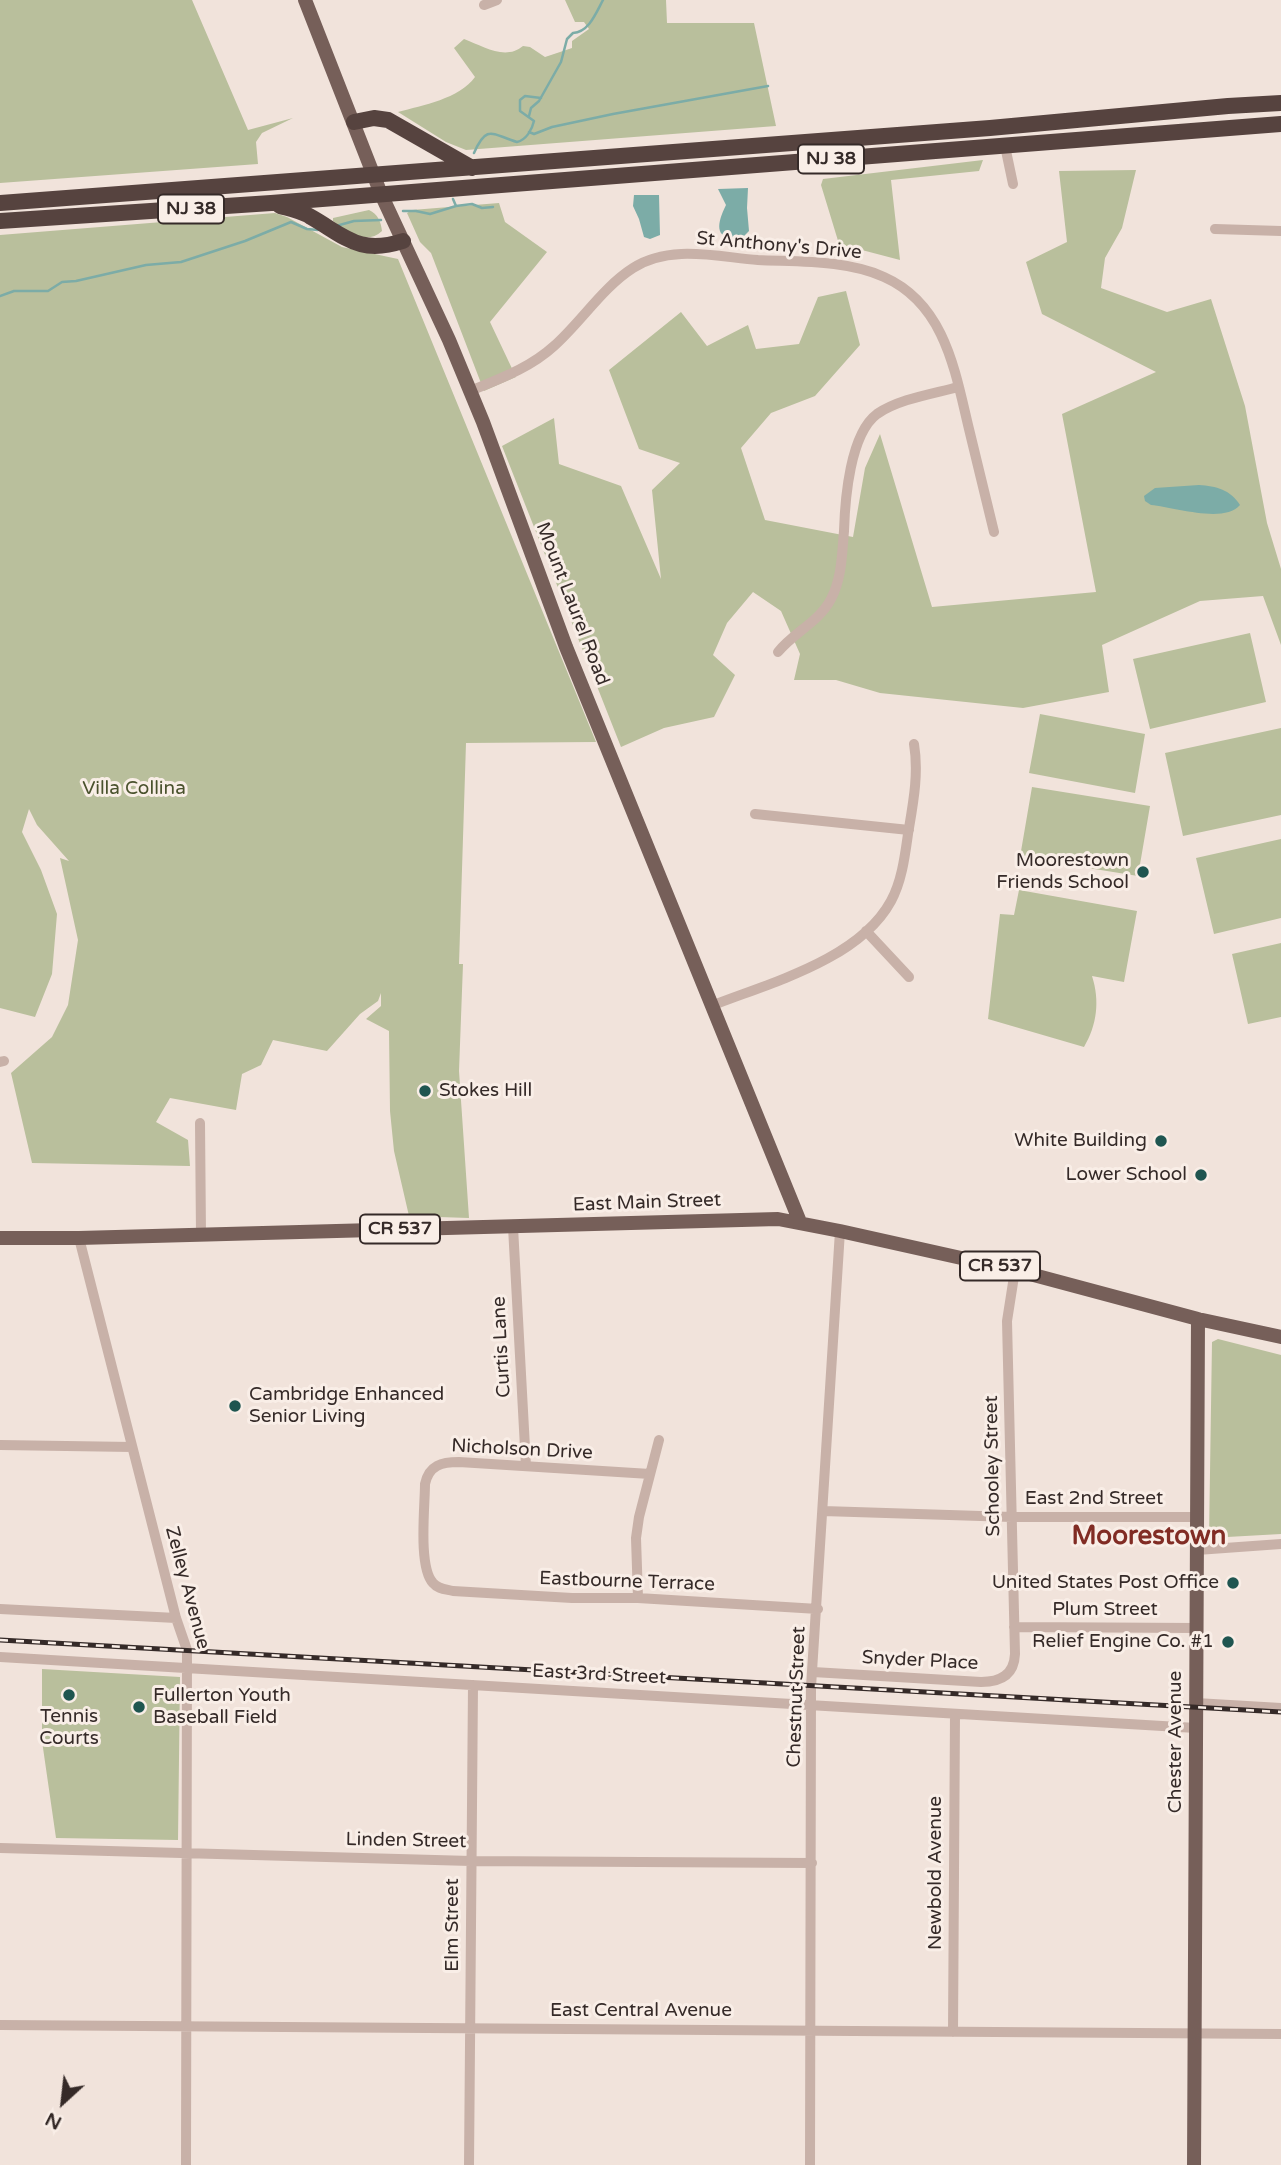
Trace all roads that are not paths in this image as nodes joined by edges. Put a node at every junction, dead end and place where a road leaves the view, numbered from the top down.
1 (304, 0) edge
2 (497, 0) edge
3 (484, 5) dead end
4 (1281, 103) edge
5 (354, 122) junction
6 (1281, 124) edge
7 (1005, 146) junction
8 (472, 168) junction
9 (374, 176) junction
10 (1013, 184) dead end
11 (381, 194) junction
12 (0, 203) edge
13 (271, 203) junction
14 (0, 221) edge
15 (1215, 229) dead end
16 (1281, 231) edge
17 (403, 241) junction
18 (958, 387) junction
19 (470, 391) junction
20 (994, 532) dead end
21 (778, 652) dead end
22 (914, 744) dead end
23 (755, 814) dead end
24 (909, 830) junction
25 (866, 931) junction
26 (909, 977) dead end
27 (711, 1006) junction
28 (200, 1123) dead end
29 (800, 1222) junction
30 (513, 1227) junction
31 (840, 1231) junction
32 (201, 1235) junction
33 (0, 1238) edge
34 (79, 1238) junction
35 (1015, 1269) junction
36 (1198, 1319) junction
37 (1281, 1337) edge
38 (659, 1440) dead end
39 (0, 1445) edge
40 (132, 1447) junction
41 (526, 1466) junction
42 (650, 1474) junction
43 (823, 1511) junction
44 (1012, 1517) junction
45 (1197, 1517) junction
46 (1281, 1544) edge
47 (1197, 1550) junction
48 (435, 1586) joint
49 (638, 1598) junction
50 (0, 1609) edge
51 (818, 1609) junction
52 (176, 1618) junction
53 (1014, 1627) junction
54 (1196, 1629) junction
55 (0, 1657) edge
56 (1015, 1661) joint
57 (188, 1668) junction
58 (813, 1672) junction
59 (473, 1685) junction
60 (1196, 1703) junction
61 (812, 1705) junction
62 (1281, 1708) edge
63 (955, 1714) junction
64 (1196, 1728) junction
65 (0, 1848) edge
66 (188, 1853) junction
67 (471, 1861) junction
68 (811, 1863) junction
69 (0, 2025) edge
70 (187, 2026) junction
71 (470, 2028) junction
72 (810, 2030) junction
73 (953, 2032) junction
74 (1194, 2033) junction
75 (1281, 2034) edge
76 (186, 2165) edge
77 (469, 2165) edge
78 (810, 2165) edge
79 (1194, 2165) edge

1 - 5 main road, Mount Laurel Road
2 - 3 street
4 - 8 highway, NJ 38
5 - 8 highway
5 - 9 main road, Mount Laurel Road
6 - 7 highway, NJ 38
7 - 10 street
7 - 11 highway, NJ 38
8 - 9 highway, NJ 38
9 - 11 main road, Mount Laurel Road
9 - 12 highway, NJ 38
11 - 13 highway, NJ 38
11 - 17 main road, Mount Laurel Road
13 - 14 highway, NJ 38
13 - 17 highway
15 - 16 street
17 - 19 main road, Mount Laurel Road
18 - 19 street, St Anthony's Drive
18 - 20 street, St Anthony's Drive
18 - 21 street
19 - 27 main road, Mount Laurel Road
22 - 24 street
23 - 24 street
24 - 25 street
25 - 26 street
25 - 27 street
27 - 29 main road, Mount Laurel Road
28 - 32 street
29 - 30 main road, East Main Street / CR 537
29 - 31 main road, East Main Street / CR 537
30 - 32 main road, East Main Street / CR 537
30 - 41 street, Curtis Lane
31 - 35 main road, East Main Street / CR 537
31 - 43 street, Chestnut Street
32 - 34 main road, East Main Street / CR 537
33 - 34 main road, East Main Street / CR 537
34 - 40 street, Zelley Avenue
35 - 36 main road, East Main Street / CR 537
35 - 44 street, Schooley Street
36 - 37 main road, East Main Street / CR 537
36 - 45 main road, Chester Avenue
38 - 42 street
39 - 40 street
40 - 52 street, Zelley Avenue
41 - 42 street, Nicholson Drive
41 - 48 street, Nicholson Drive
42 - 49 street
43 - 44 street, East 2nd Street
43 - 51 street, Chestnut Street
44 - 45 street, East 2nd Street
44 - 53 street, Schooley Street
45 - 47 main road, Chester Avenue
46 - 47 street
47 - 54 main road, Chester Avenue
48 - 49 street, Eastbourne Terrace
49 - 51 street, Eastbourne Terrace
50 - 52 street
51 - 58 street, Chestnut Street
52 - 57 street, Zelley Avenue
53 - 54 street, Plum Street
53 - 56 street, Schooley Street
54 - 60 main road, Chester Avenue
55 - 57 street, East 3rd Street
56 - 58 street, Snyder Place
57 - 59 street, East 3rd Street
57 - 66 street, Zelley Avenue
58 - 61 street, Chestnut Street
59 - 61 street, East 3rd Street
59 - 67 street, Elm Street
60 - 62 street
60 - 64 main road, Chester Avenue
61 - 63 street, East 3rd Street
61 - 68 street, Chestnut Street
63 - 64 street, East 3rd Street
63 - 73 street, Newbold Avenue
64 - 74 main road, Chester Avenue
65 - 66 street, Linden Street
66 - 67 street, Linden Street
66 - 70 street, Zelley Avenue
67 - 68 street, Linden Street
67 - 71 street, Elm Street
68 - 72 street, Chestnut Street
69 - 70 street, East Central Avenue
70 - 71 street, East Central Avenue
70 - 76 street, Zelley Avenue
71 - 72 street, East Central Avenue
71 - 77 street, Elm Street
72 - 73 street, East Central Avenue
72 - 78 street, Chestnut Street
73 - 74 street, East Central Avenue
74 - 75 street, East Central Avenue
74 - 79 main road, Chester Avenue

